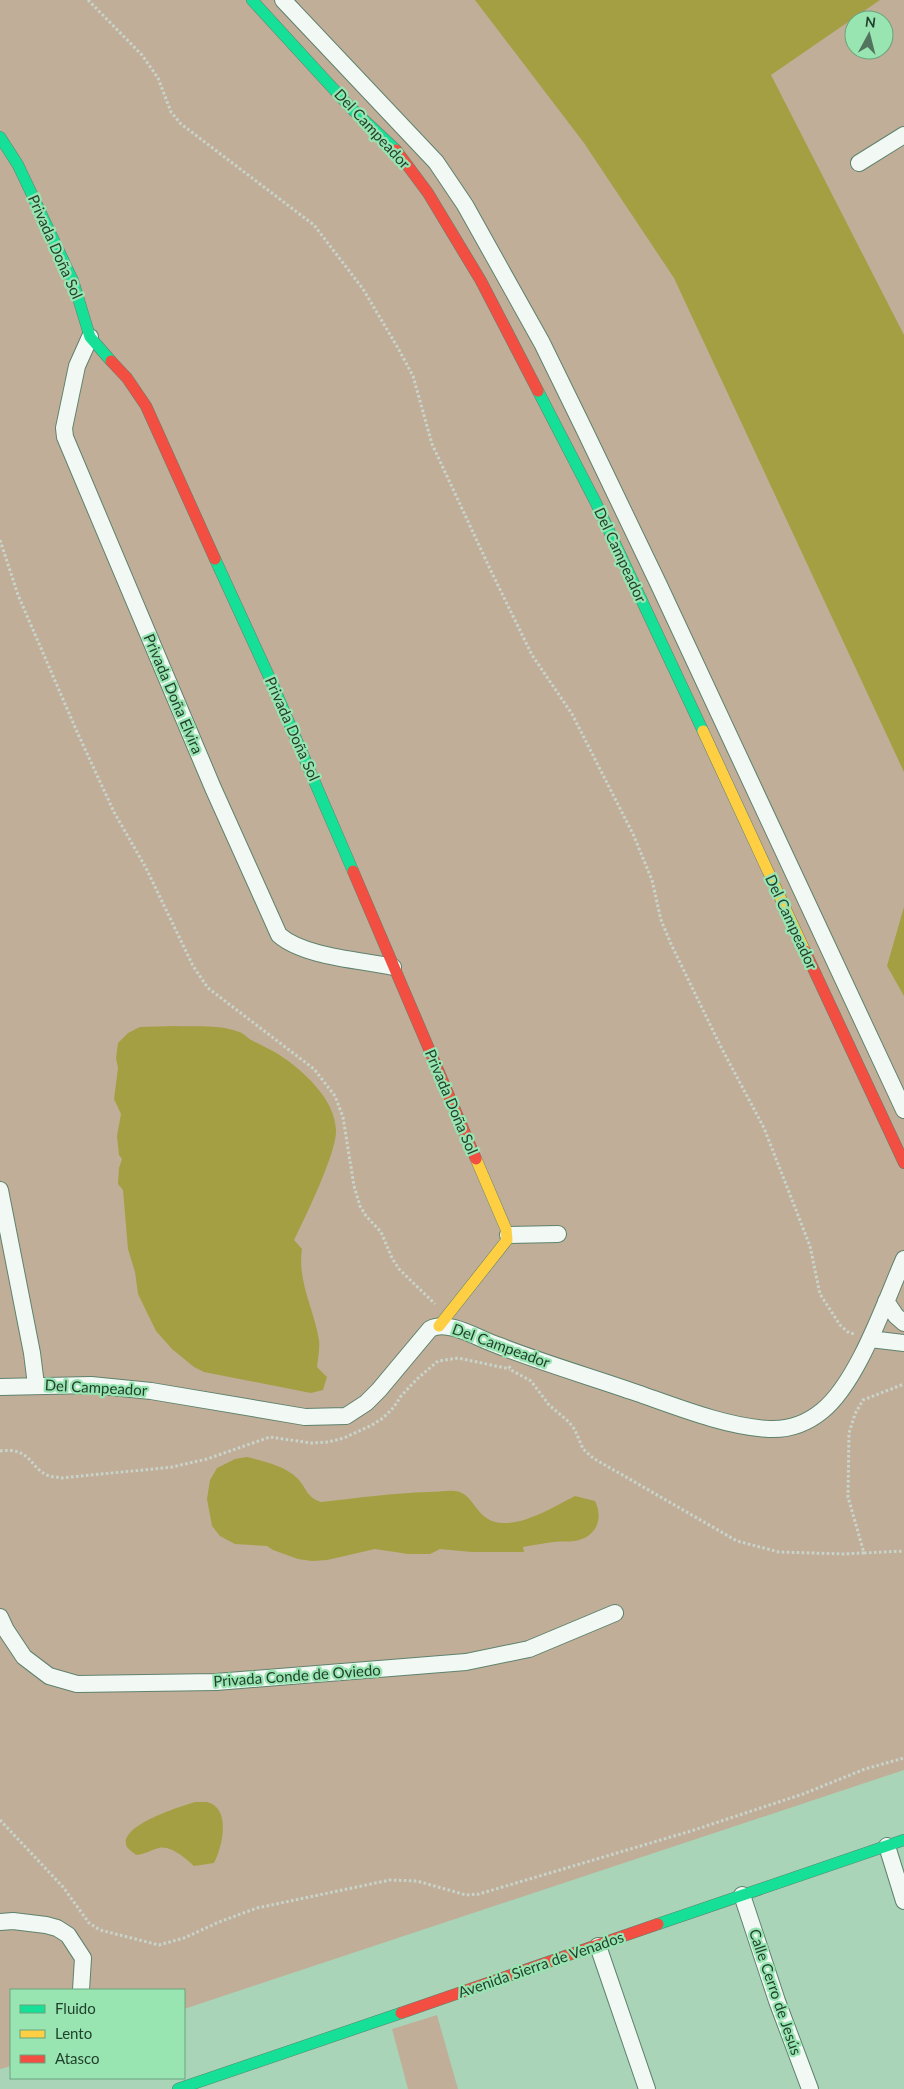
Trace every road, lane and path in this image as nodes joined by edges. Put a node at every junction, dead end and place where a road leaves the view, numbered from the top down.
1 (88, 0) edge
2 (252, 0) edge
3 (283, 0) edge
4 (904, 135) edge
5 (0, 137) edge
6 (858, 163) dead end
7 (90, 337) junction
8 (615, 494) junction
9 (596, 503) junction
10 (0, 540) edge
11 (717, 708) junction
12 (695, 716) junction
13 (816, 922) junction
14 (796, 932) junction
15 (393, 967) junction
16 (904, 1110) edge
17 (904, 1163) edge
18 (0, 1190) edge
19 (558, 1234) dead end
20 (508, 1235) junction
21 (904, 1259) edge
22 (886, 1301) junction
23 (443, 1320) junction
24 (904, 1323) edge
25 (873, 1332) junction
26 (904, 1342) edge
27 (498, 1346) junction
28 (511, 1370) junction
29 (904, 1384) edge
30 (36, 1386) junction
31 (0, 1387) edge
32 (0, 1451) edge
33 (864, 1552) junction
34 (904, 1552) edge
35 (615, 1613) dead end
36 (0, 1617) edge
37 (904, 1758) edge
38 (0, 1820) edge
39 (904, 1840) edge
40 (886, 1846) junction
41 (742, 1895) junction
42 (904, 1902) edge
43 (0, 1922) edge
44 (598, 1946) junction
45 (81, 1989) edge
46 (206, 2083) edge
47 (643, 2088) edge
48 (178, 2089) edge
49 (810, 2089) edge

1 - 25 path
2 - 9 street, Del Campeador
3 - 8 street, Del Campeador
4 - 6 street
5 - 7 street, Privada Doña Sol
7 - 15 street, Privada Doña Sol
7 - 15 street, Privada Doña Elvira
8 - 9 street
8 - 11 street, Del Campeador
9 - 12 street, Del Campeador
10 - 23 path
11 - 12 street
11 - 13 street, Del Campeador
12 - 14 street, Del Campeador
13 - 14 street
13 - 16 street, Del Campeador
14 - 17 street, Del Campeador
15 - 20 street, Privada Doña Sol
18 - 30 street
19 - 20 street
20 - 23 street
21 - 22 street, Del Campeador
22 - 24 street
22 - 25 street, Del Campeador
23 - 27 street, Del Campeador
23 - 30 street, Del Campeador
25 - 26 street
25 - 27 street, Del Campeador
27 - 28 path
28 - 32 path
28 - 33 path
29 - 33 path
30 - 31 street, Del Campeador
33 - 34 path
35 - 36 street, Privada Conde de Oviedo
37 - 38 path
39 - 40 street, Avenida Sierra de Venados
40 - 41 street, Avenida Sierra de Venados
40 - 42 street
41 - 44 street, Avenida Sierra de Venados
41 - 49 street, Calle Cerro de Jesús
43 - 45 street
44 - 46 street, Avenida Sierra de Venados
44 - 47 street
46 - 48 street, Avenida Sierra de Venados

